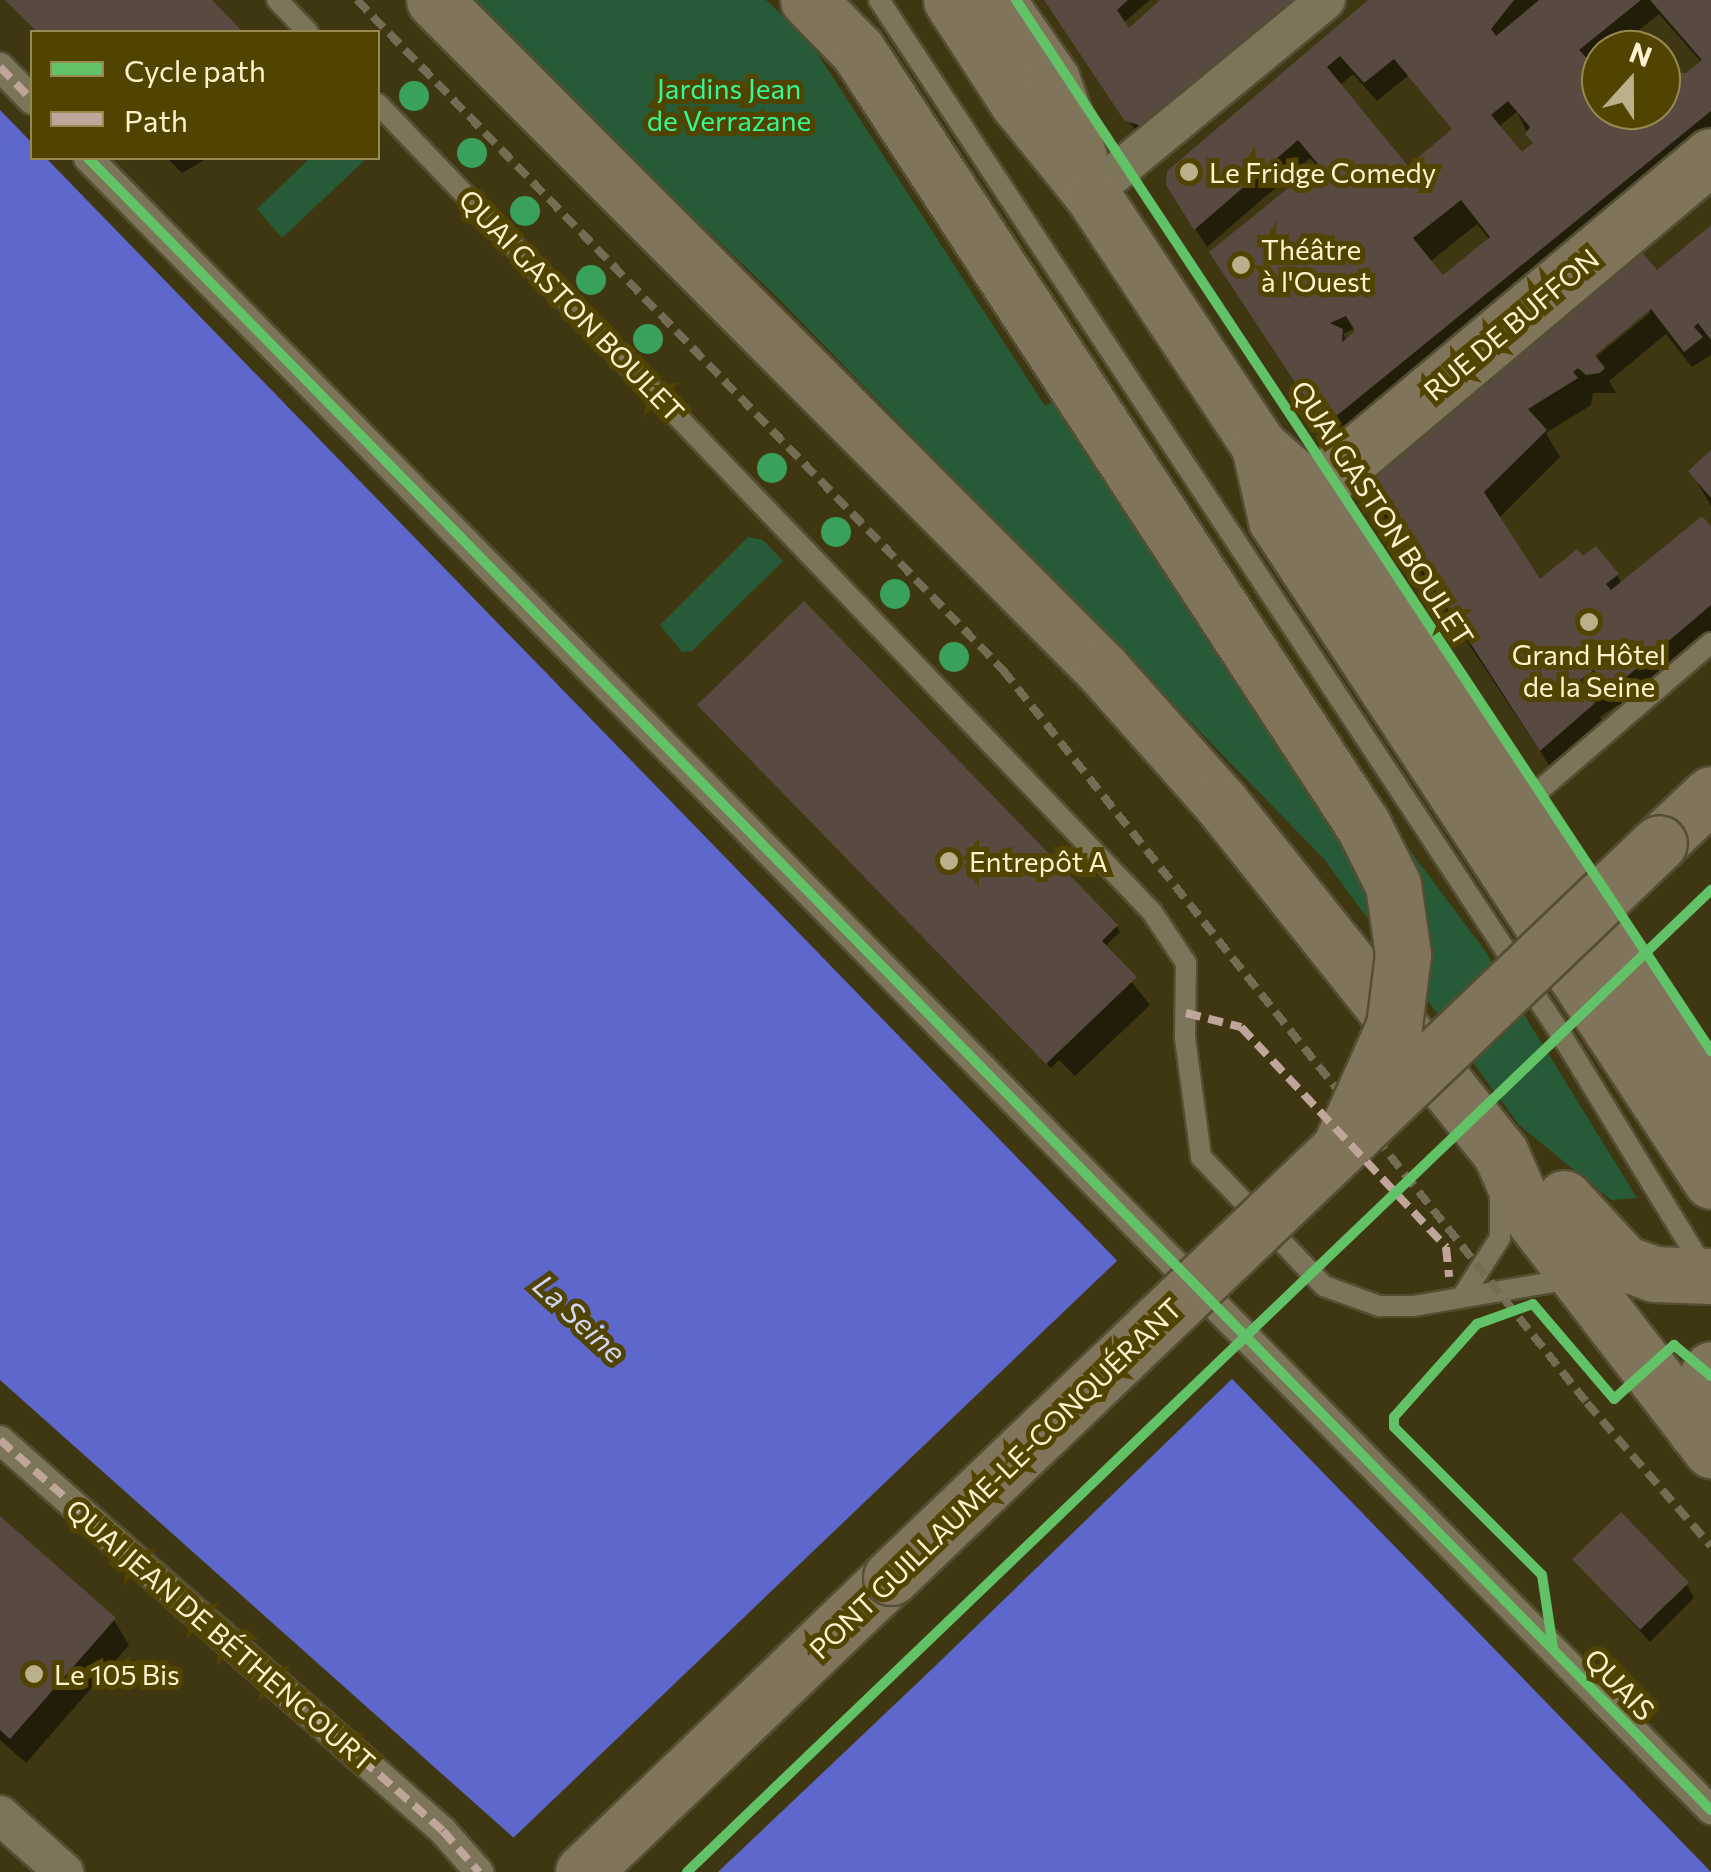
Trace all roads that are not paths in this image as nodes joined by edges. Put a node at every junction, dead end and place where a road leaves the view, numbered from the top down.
1 (277, 0) edge
2 (434, 0) edge
3 (808, 0) edge
4 (879, 0) edge
5 (950, 0) edge
6 (997, 0) edge
7 (1326, 0) edge
8 (306, 30) edge
9 (0, 67) edge
10 (30, 98) edge
11 (380, 106) edge
12 (1711, 156) edge
13 (90, 160) edge
14 (1091, 193) junction
15 (1259, 446) junction
16 (1311, 492) junction
17 (1711, 643) edge
18 (1711, 794) edge
19 (1518, 809) junction
20 (1711, 1104) edge
21 (1338, 1149) junction
22 (1501, 1154) junction
23 (1711, 1181) edge
24 (1583, 1277) junction
25 (1710, 1278) edge
26 (1462, 1297) junction
27 (1711, 1368) edge
28 (0, 1440) edge
29 (1703, 1440) edge
30 (1711, 1810) edge
31 (0, 1815) edge
32 (442, 1830) junction
33 (64, 1872) edge
34 (479, 1872) edge
35 (494, 1872) edge
36 (583, 1872) edge

1 - 8 lane
2 - 22 main road
3 - 21 main road, bridge
4 - 25 lane
5 - 14 main road, QUAI GASTON BOULET
6 - 14 main road, QUAI GASTON BOULET
7 - 14 street
9 - 10 street
11 - 26 lane, QUAI GASTON BOULET
12 - 16 main road, RUE DE BUFFON
13 - 30 street, QUAIS
14 - 15 main road, QUAI GASTON BOULET
15 - 16 main road, QUAI GASTON BOULET
15 - 23 main road, QUAI GASTON BOULET
16 - 19 main road, QUAI GASTON BOULET
17 - 19 lane
18 - 21 main road, PONT GUILLAUME-LE-CONQUÉRANT, bridge
19 - 20 main road, QUAI GASTON BOULET
21 - 36 main road, PONT GUILLAUME-LE-CONQUÉRANT, bridge
22 - 24 main road
22 - 25 main road
22 - 26 lane
24 - 26 lane, QUAI GASTON BOULET
24 - 29 main road
27 - 29 main road
28 - 32 street, QUAI JEAN DE BÉTHENCOURT
31 - 33 street
32 - 34 street, QUAI JEAN DE BÉTHENCOURT
32 - 35 street, QUAI JEAN DE BÉTHENCOURT

